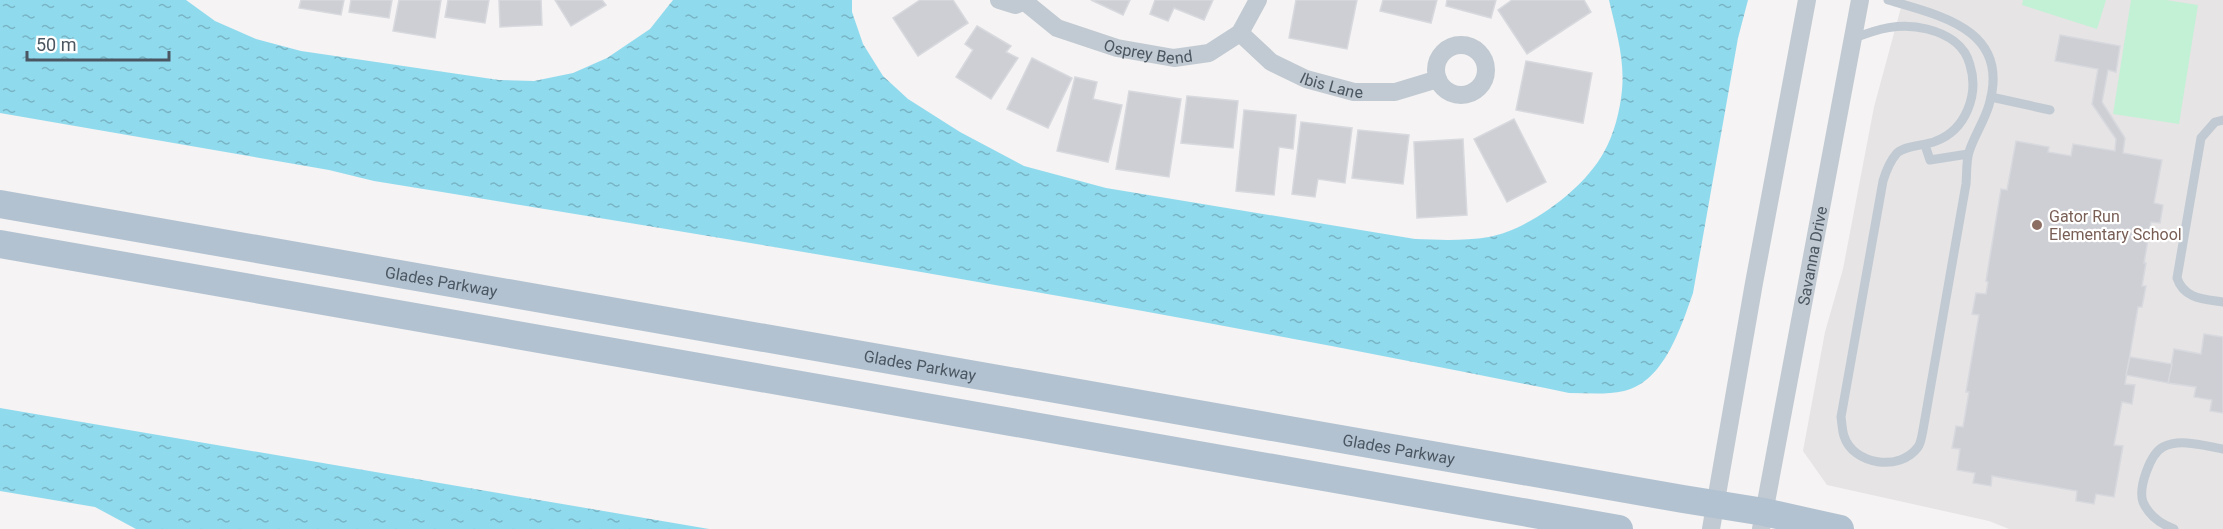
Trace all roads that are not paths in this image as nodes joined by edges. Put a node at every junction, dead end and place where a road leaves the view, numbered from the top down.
1 (999, 0) edge
2 (1258, 0) edge
3 (1860, 0) edge
4 (1888, 0) edge
5 (1027, 1) edge
6 (1810, 2) edge
7 (1240, 33) junction
8 (1851, 39) junction
9 (1438, 79) dead end
10 (1990, 97) junction
11 (2050, 110) dead end
12 (2223, 120) edge
13 (1925, 145) junction
14 (1968, 154) junction
15 (0, 204) edge
16 (0, 243) edge
17 (2223, 302) edge
18 (2223, 449) edge
19 (1714, 517) edge
20 (1762, 520) edge
21 (1619, 529) edge
22 (1839, 529) edge
23 (2174, 529) edge

1 - 5 street, Osprey Bend
2 - 7 street, Osprey Bend
3 - 8 street, Savanna Drive
4 - 10 lane
5 - 7 street, Osprey Bend
6 - 19 street
7 - 9 street, Ibis Lane
8 - 13 lane
8 - 20 street, Savanna Drive
10 - 11 lane
10 - 14 lane
12 - 17 lane
13 - 14 lane
13 - 14 lane
15 - 19 main road, Glades Parkway
16 - 21 main road
18 - 23 lane
19 - 20 main road, Glades Parkway
20 - 22 main road, Glades Parkway

